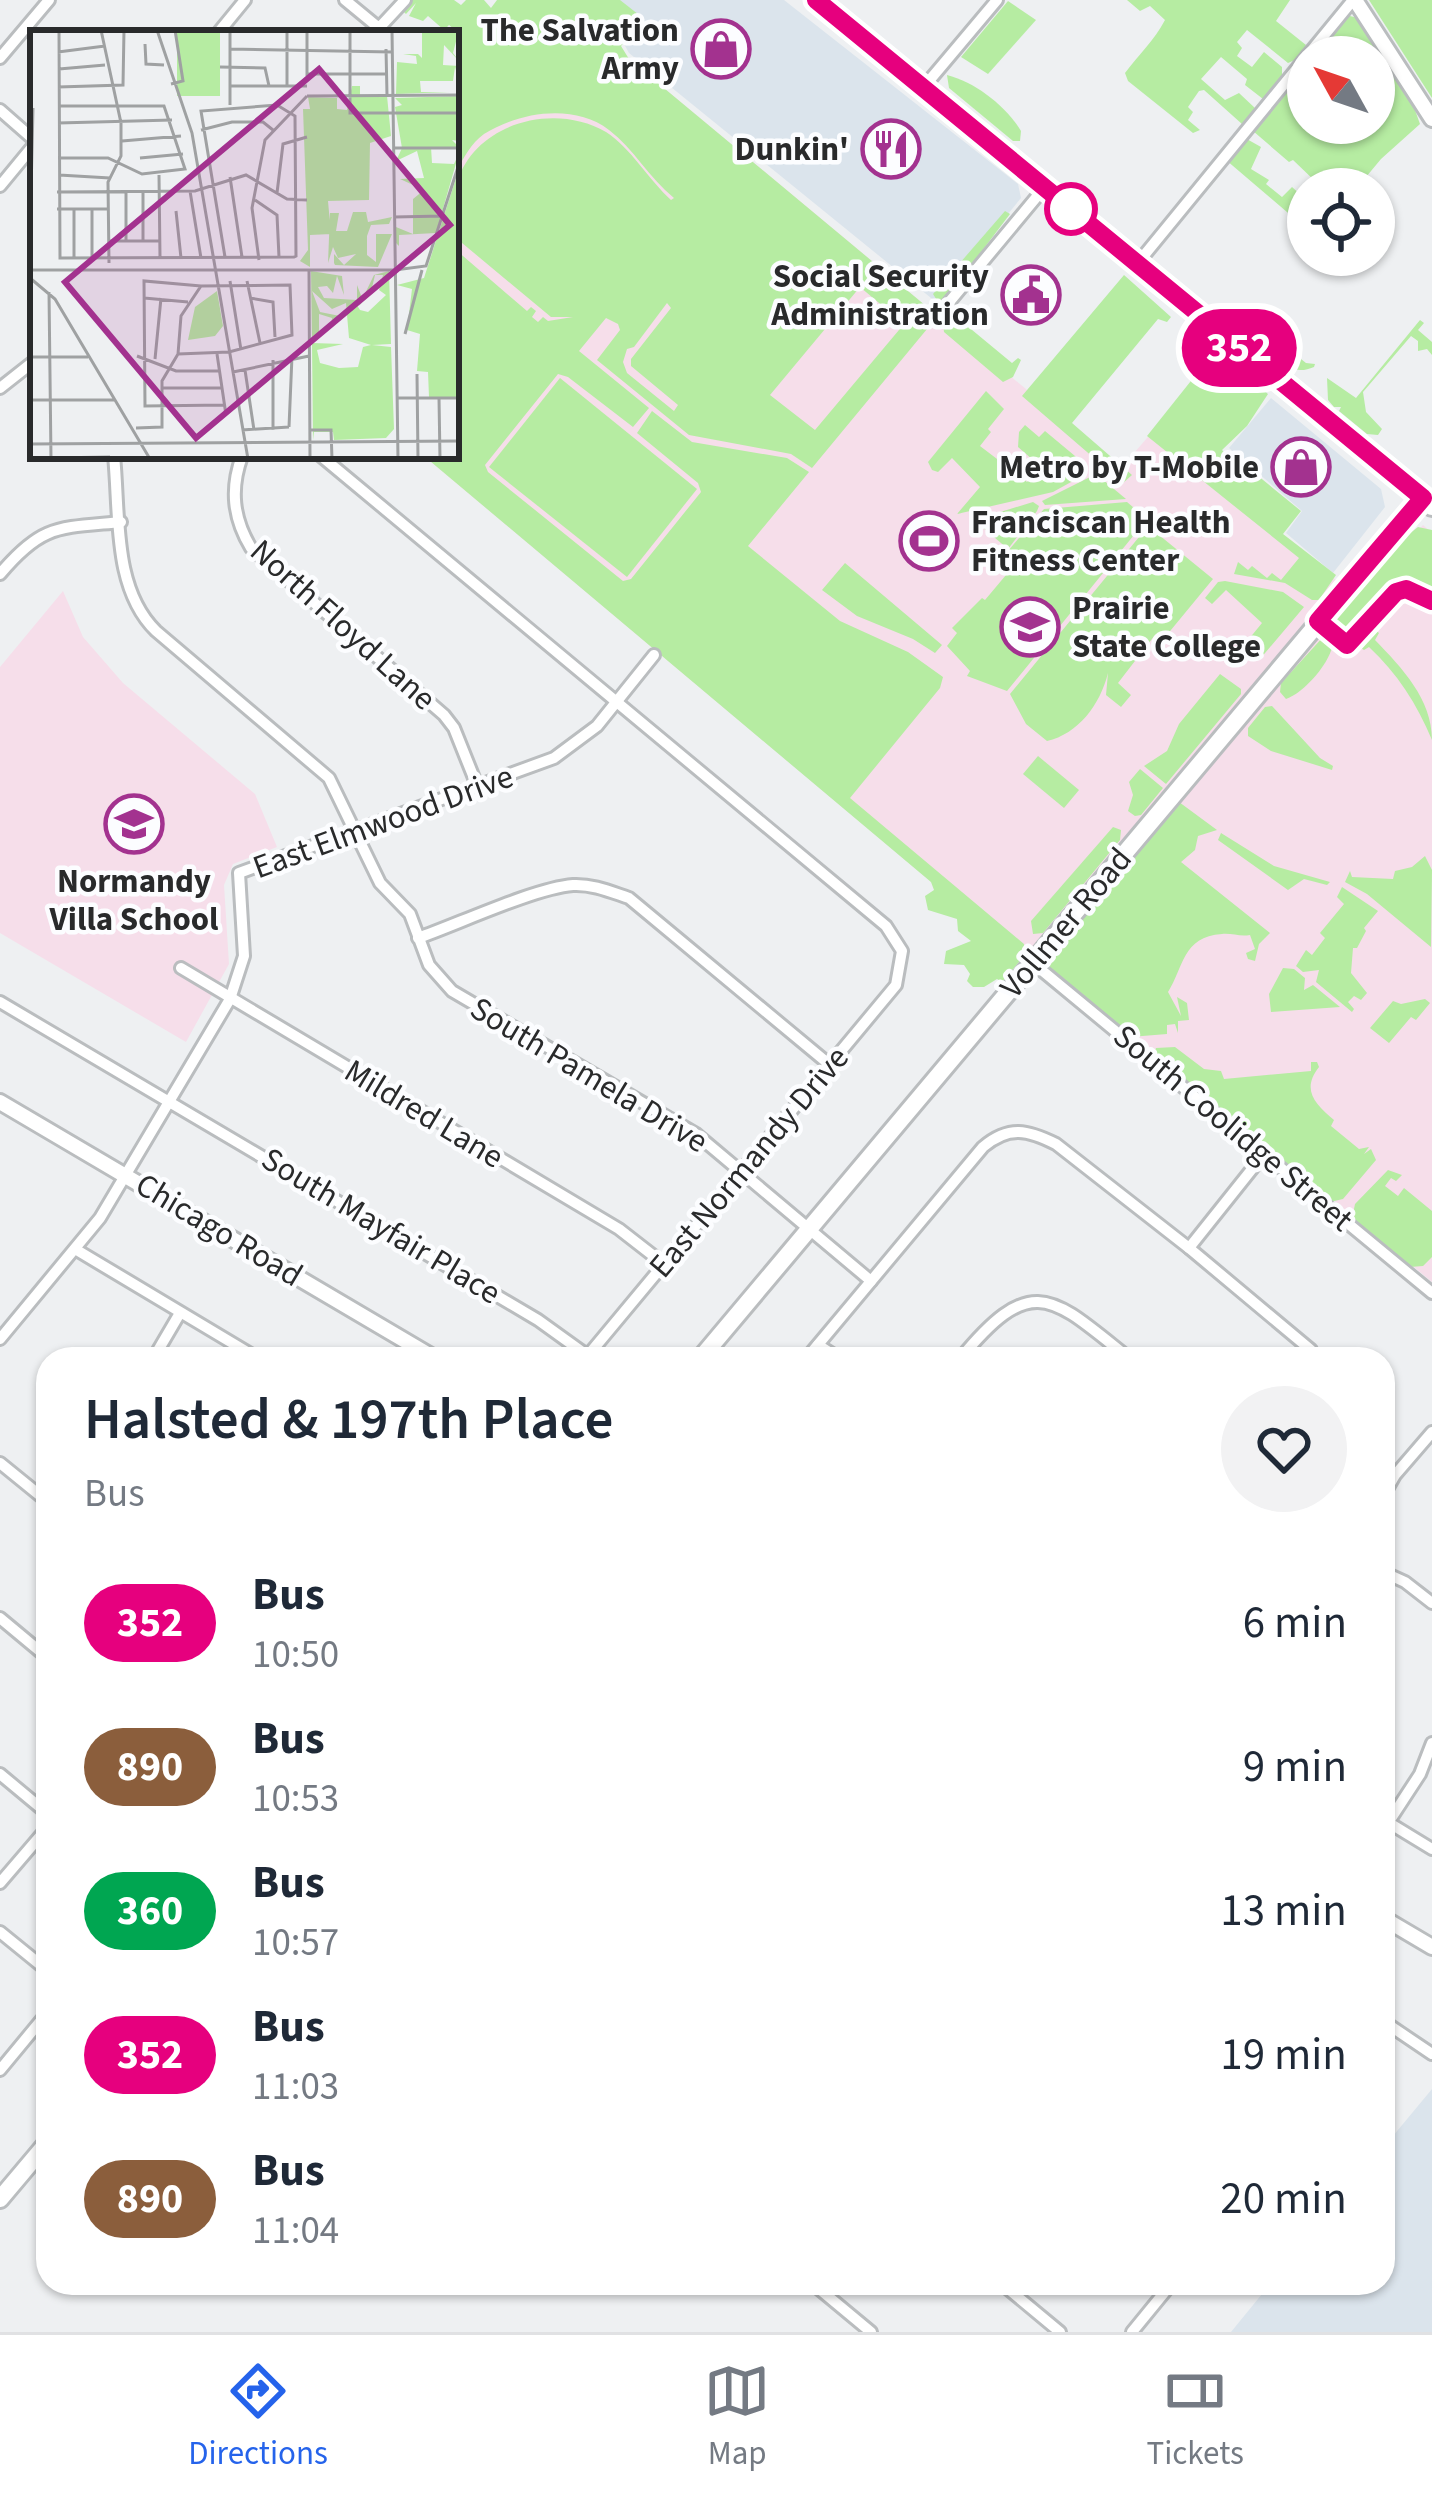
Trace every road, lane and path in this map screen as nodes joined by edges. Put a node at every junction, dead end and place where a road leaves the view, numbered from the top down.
1 (49, 0) edge
2 (245, 0) edge
3 (345, 0) edge
4 (405, 0) edge
5 (816, 0) edge
6 (997, 0) edge
7 (1354, 0) edge
8 (220, 30) edge
9 (0, 58) edge
10 (923, 88) junction
11 (0, 110) edge
12 (1432, 118) edge
13 (30, 139) edge
14 (30, 146) edge
15 (0, 186) edge
16 (1044, 188) junction
17 (1137, 264) junction
18 (941, 312) dead end
19 (30, 364) edge
20 (0, 388) edge
21 (114, 459) edge
22 (241, 459) edge
23 (325, 459) edge
24 (1429, 497) edge
25 (121, 522) junction
26 (0, 574) edge
27 (654, 655) dead end
28 (617, 702) junction
29 (478, 788) junction
30 (354, 834) junction
31 (418, 938) junction
32 (1033, 963) junction
33 (181, 968) dead end
34 (230, 999) junction
35 (0, 1002) edge
36 (830, 1065) junction
37 (0, 1102) edge
38 (170, 1102) junction
39 (1264, 1154) junction
40 (741, 1173) junction
41 (126, 1175) junction
42 (809, 1231) junction
43 (1189, 1248) junction
44 (75, 1249) junction
45 (664, 1264) junction
46 (871, 1281) junction
47 (1432, 1292) edge
48 (180, 1313) junction
49 (0, 1339) edge
50 (818, 1345) joint
51 (160, 1347) edge
52 (238, 1347) edge
53 (416, 1347) edge
54 (572, 1347) edge
55 (594, 1347) edge
56 (710, 1347) edge
57 (821, 1347) edge
58 (970, 1347) edge
59 (1115, 1347) edge
60 (1299, 1347) edge
61 (1430, 1439) edge
62 (0, 1463) edge
63 (1395, 1475) edge
64 (36, 1490) edge
65 (1395, 1577) edge
66 (1432, 1603) edge
67 (0, 1618) edge
68 (36, 1648) edge
69 (1432, 1743) edge
70 (0, 1774) edge
71 (36, 1804) edge
72 (1395, 1809) edge
73 (1395, 1826) edge
74 (36, 1841) edge
75 (1432, 1849) edge
76 (0, 1883) edge
77 (1395, 1925) edge
78 (0, 1932) edge
79 (1432, 1947) edge
80 (36, 1961) edge
81 (36, 2026) edge
82 (1395, 2031) edge
83 (1432, 2054) edge
84 (0, 2070) edge
85 (36, 2156) edge
86 (0, 2199) edge
87 (826, 2295) edge
88 (1020, 2295) edge
89 (1162, 2295) edge
90 (871, 2332) edge
91 (1060, 2332) edge
92 (1132, 2332) edge

1 - 9 street
2 - 8 street
3 - 4 street
5 - 10 main road
6 - 10 street
7 - 12 street
7 - 17 street
10 - 16 main road
11 - 13 street
14 - 15 street
16 - 17 main road
16 - 18 street
17 - 24 main road
19 - 20 street
21 - 25 street, South Pamela Drive
22 - 29 street, North Floyd Lane
23 - 28 street
24 - 32 main road, Vollmer Road
25 - 26 street
25 - 30 street, South Pamela Drive
27 - 28 street, East Elmwood Drive
28 - 29 street, East Elmwood Drive
28 - 36 street, East Normandy Drive
29 - 30 street, East Elmwood Drive
30 - 31 street, South Pamela Drive
30 - 34 street, East Elmwood Drive
31 - 36 street
31 - 40 street, South Pamela Drive
32 - 39 street, South Coolidge Street
32 - 42 main road, Vollmer Road
33 - 34 street, Mildred Lane
34 - 38 street, East Elmwood Drive
34 - 45 street, Mildred Lane
35 - 38 street, South Mayfair Place
36 - 40 street, East Normandy Drive
37 - 41 street, Chicago Road
38 - 41 street, East Elmwood Drive
38 - 54 street, South Mayfair Place
39 - 43 street
39 - 47 street, South Coolidge Street
40 - 42 street, South Pamela Drive
40 - 45 street, East Normandy Drive
41 - 44 street, East Elmwood Drive
41 - 53 street, Chicago Road
42 - 46 street, South Pamela Drive
42 - 56 main road, Vollmer Road
43 - 46 street
43 - 60 street
44 - 48 street
44 - 49 street, East Elmwood Drive
45 - 55 street, East Normandy Drive
46 - 50 street
48 - 51 street
48 - 52 street
50 - 57 street
58 - 59 street
61 - 63 street
62 - 64 street
65 - 66 street
67 - 68 street
69 - 72 street
70 - 71 street
73 - 75 street
74 - 76 street
77 - 79 street
78 - 80 street
81 - 84 street
82 - 83 street
85 - 86 main road
87 - 90 street
88 - 91 street
89 - 92 street

